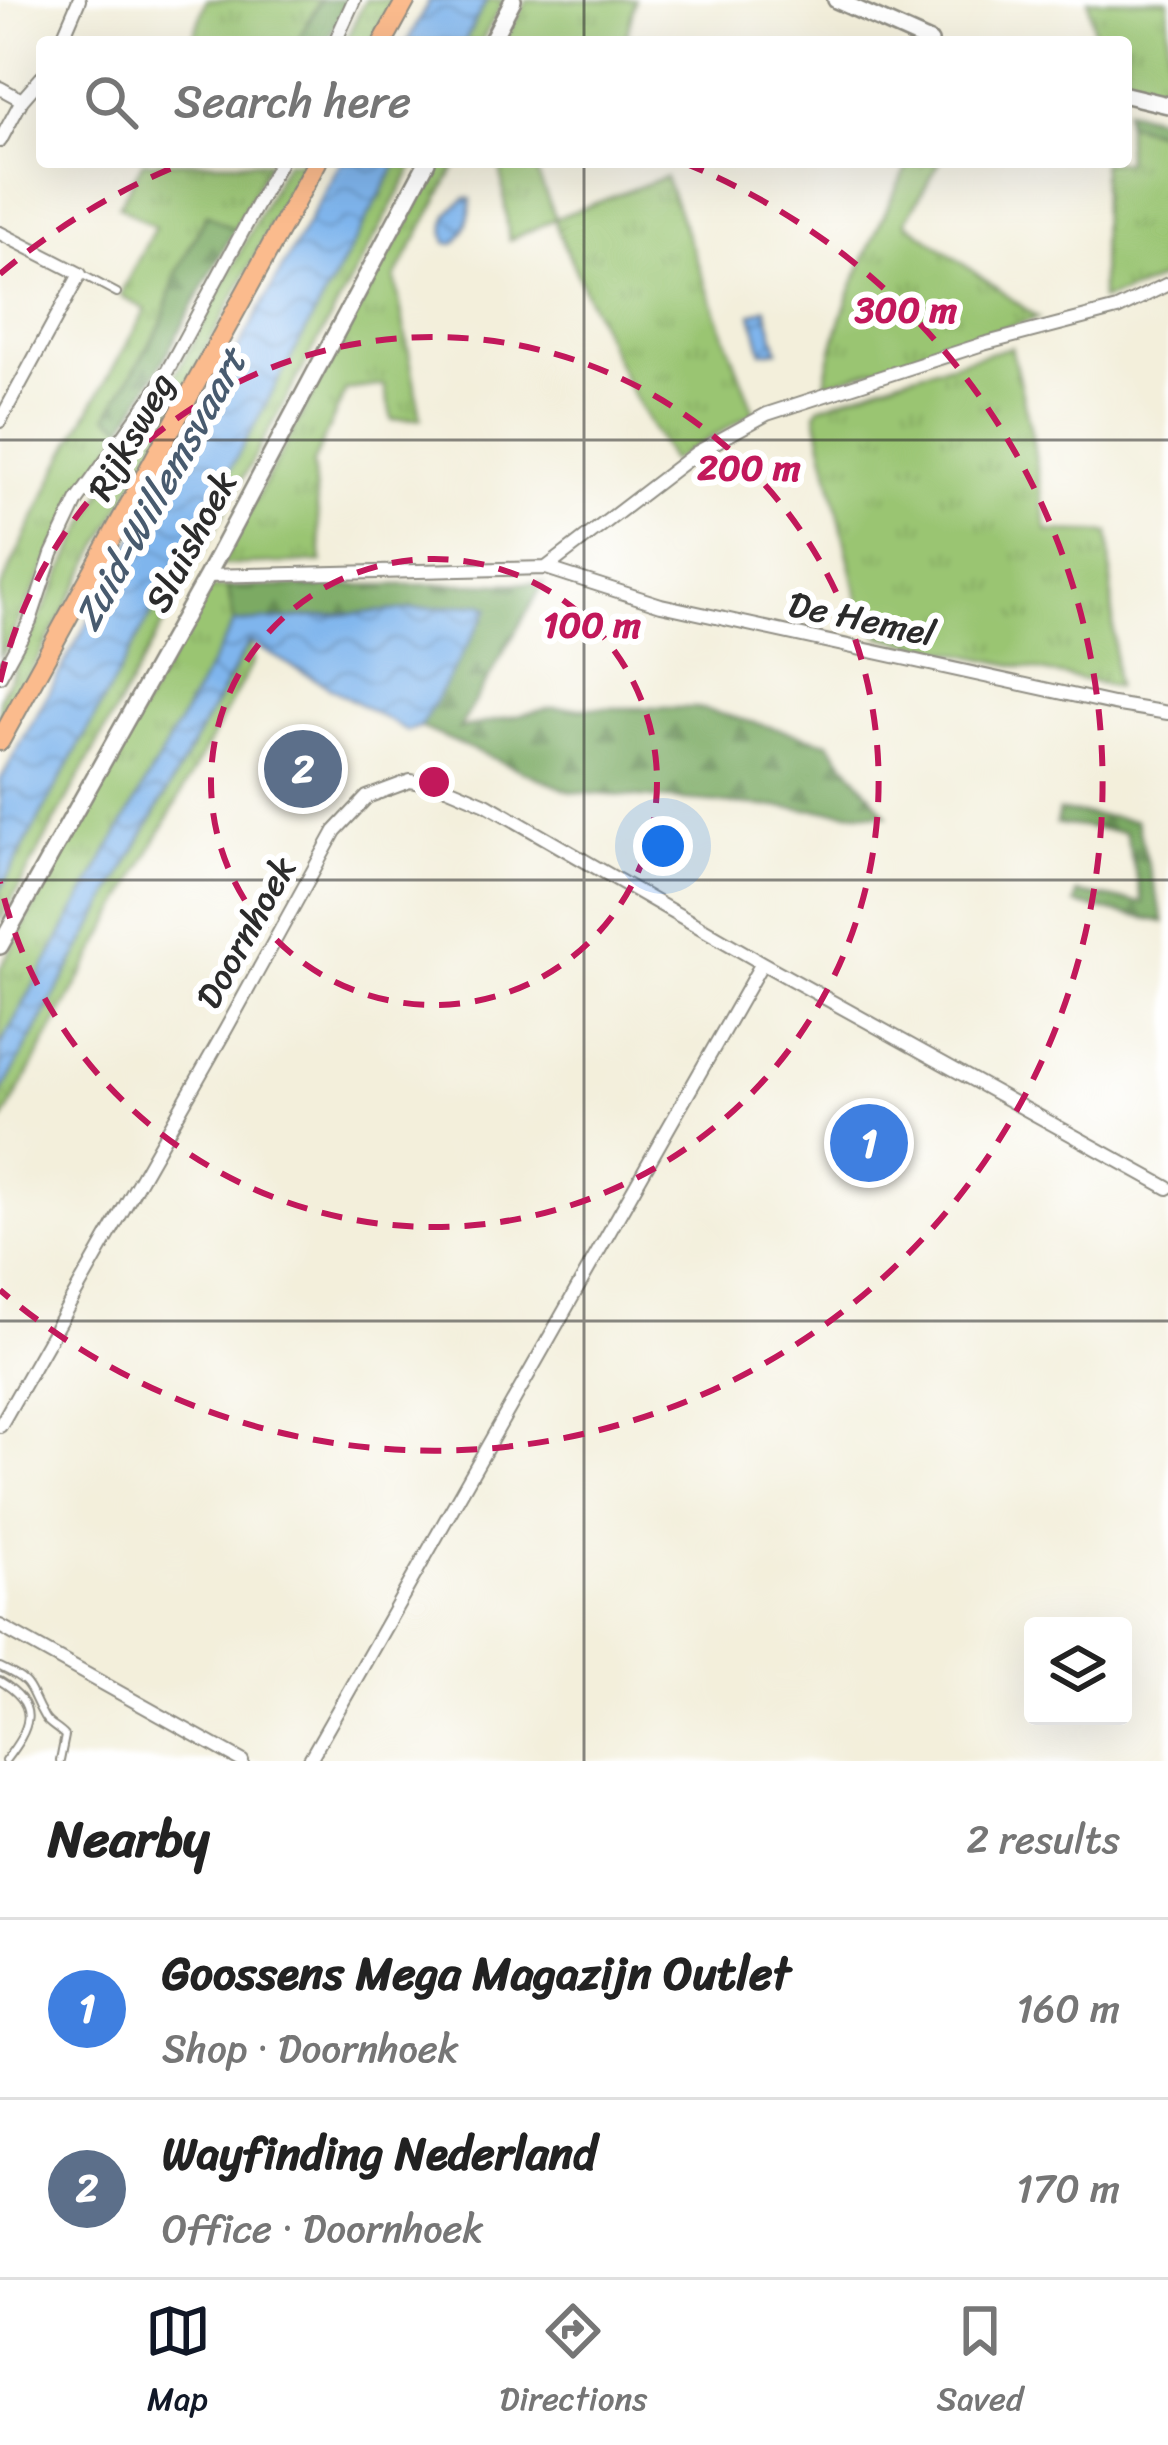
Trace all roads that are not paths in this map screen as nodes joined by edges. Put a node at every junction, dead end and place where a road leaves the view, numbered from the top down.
1 (79, 0) edge
2 (354, 0) edge
3 (406, 0) edge
4 (513, 0) edge
5 (836, 0) edge
6 (64, 36) edge
7 (337, 36) edge
8 (386, 36) edge
9 (494, 36) edge
10 (917, 36) edge
11 (36, 84) edge
12 (0, 88) edge
13 (1132, 96) edge
14 (22, 100) junction
15 (1168, 105) edge
16 (0, 141) edge
17 (277, 168) edge
18 (314, 168) edge
19 (424, 168) edge
20 (0, 233) edge
21 (80, 274) junction
22 (1168, 284) edge
23 (117, 293) dead end
24 (0, 421) edge
25 (546, 568) junction
26 (206, 576) junction
27 (0, 676) edge
28 (1168, 713) edge
29 (0, 741) edge
30 (0, 946) edge
31 (762, 963) junction
32 (1168, 1188) edge
33 (0, 1426) edge
34 (2, 1631) edge
35 (0, 1667) edge
36 (0, 1681) edge
37 (5, 1761) edge
38 (60, 1761) edge
39 (242, 1761) edge
40 (309, 1761) edge

1 - 6 street
2 - 7 street
3 - 8 main road
4 - 9 street
5 - 10 street
11 - 14 street
12 - 14 street
13 - 15 street
14 - 16 street
17 - 27 street, Rijksweg
18 - 29 main road, Rijksweg
19 - 26 street, Sluishoek
20 - 21 street
21 - 23 lane
21 - 24 street
22 - 25 street
25 - 26 street
25 - 28 street, De Hemel
26 - 30 street, Sluishoek
31 - 32 street, Doornhoek
31 - 33 street, Doornhoek
31 - 40 street
34 - 39 street
35 - 38 lane
36 - 37 lane

